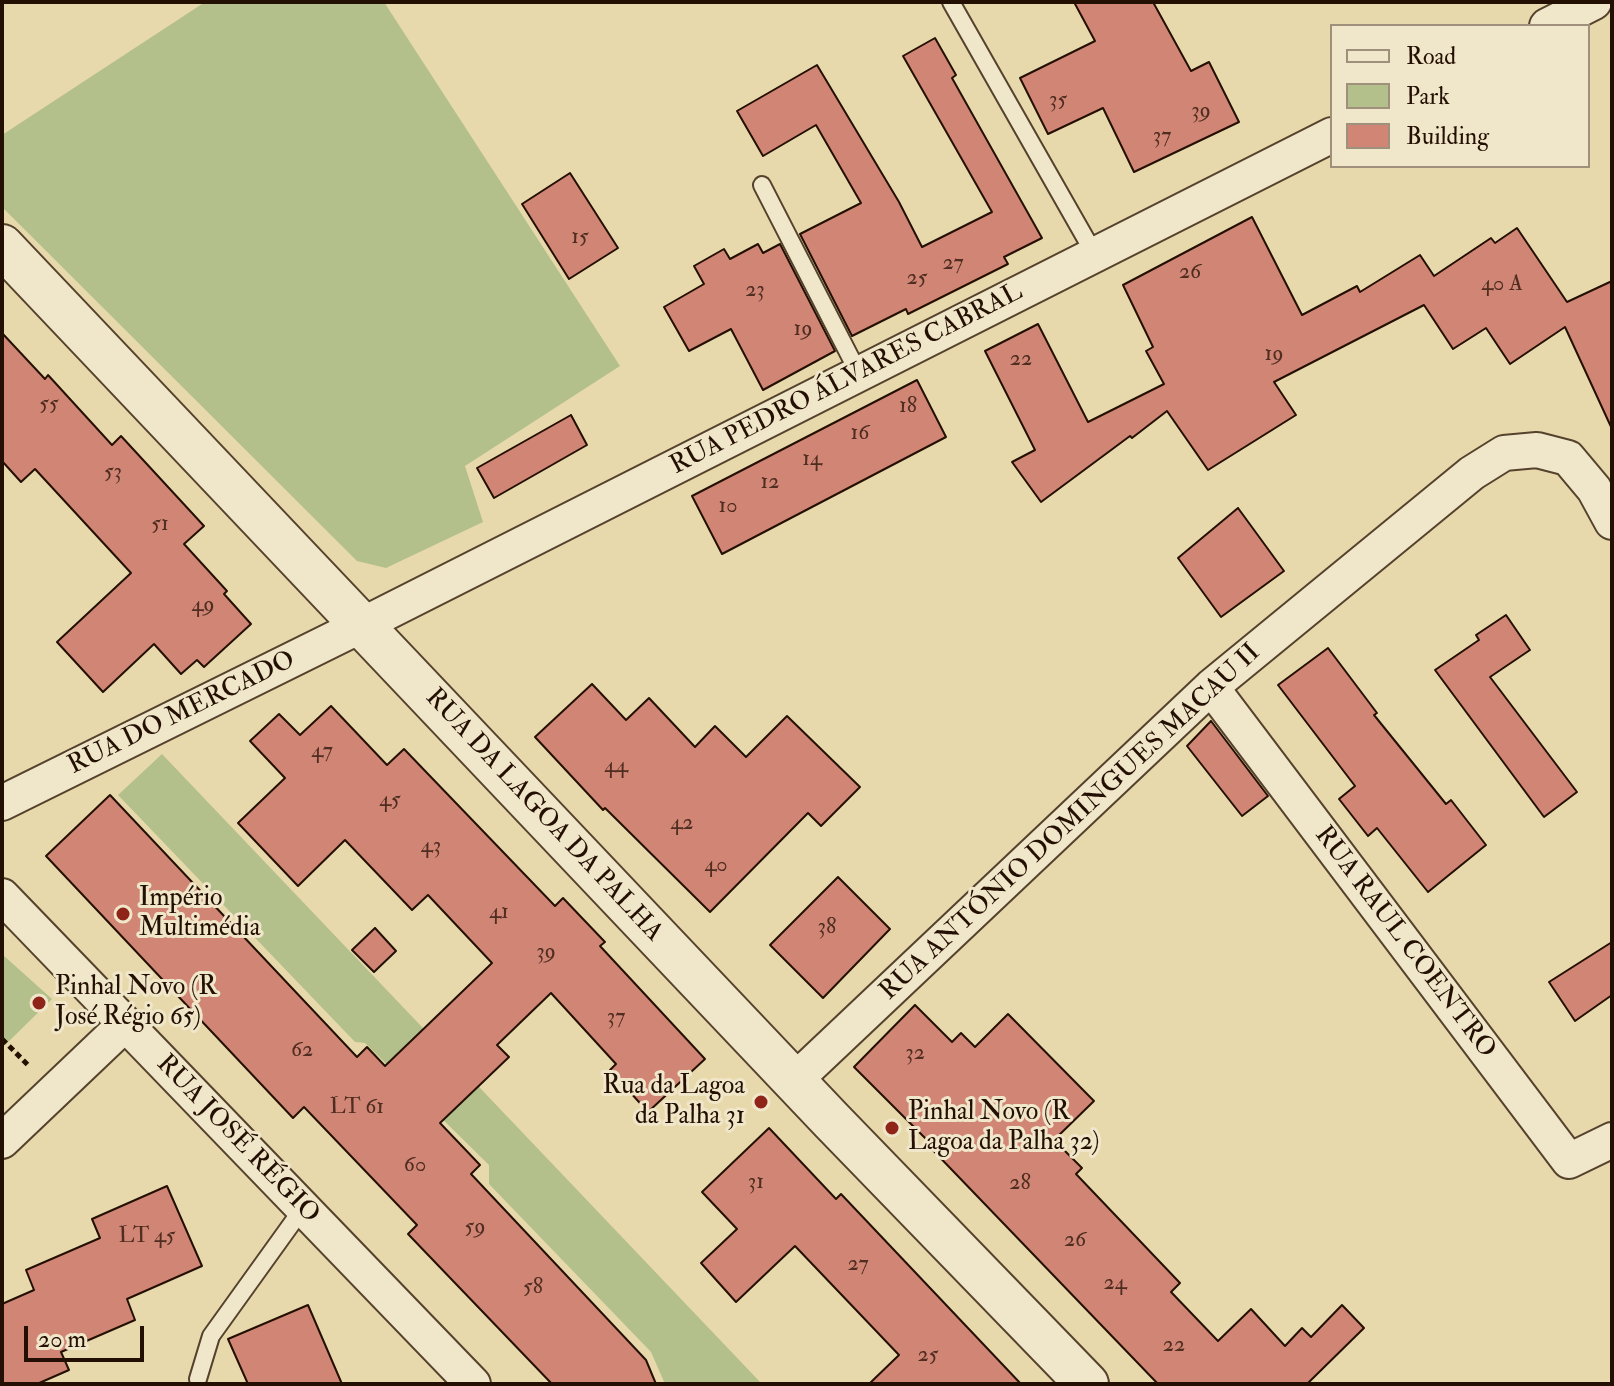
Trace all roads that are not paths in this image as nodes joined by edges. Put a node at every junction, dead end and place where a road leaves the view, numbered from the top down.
1 (951, 2) edge
2 (1594, 2) edge
3 (1551, 24) edge
4 (1330, 136) edge
5 (762, 185) dead end
6 (2, 246) edge
7 (1095, 255) junction
8 (859, 374) junction
9 (1612, 522) edge
10 (362, 625) junction
11 (1211, 687) junction
12 (2, 803) edge
13 (2, 896) edge
14 (125, 1024) junction
15 (794, 1081) junction
16 (1612, 1140) edge
17 (2, 1141) edge
18 (303, 1208) junction
19 (195, 1382) edge
20 (473, 1384) edge
21 (1087, 1384) edge

1 - 7 lane
2 - 3 street
4 - 7 street, RUA PEDRO ÁLVARES CABRAL
5 - 8 lane
6 - 10 street, RUA DA LAGOA DA PALHA
7 - 8 street, RUA PEDRO ÁLVARES CABRAL
8 - 10 street, RUA PEDRO ÁLVARES CABRAL
9 - 11 street, RUA ANTÓNIO DOMINGUES MACAU II
10 - 12 street, RUA DO MERCADO
10 - 15 street, RUA DA LAGOA DA PALHA
11 - 15 street, RUA ANTÓNIO DOMINGUES MACAU II
11 - 16 street, RUA RAUL COENTRO
13 - 14 street, RUA JOSÉ RÉGIO
14 - 17 street
14 - 18 street, RUA JOSÉ RÉGIO
15 - 21 street, RUA DA LAGOA DA PALHA
18 - 19 lane
18 - 20 street, RUA JOSÉ RÉGIO

